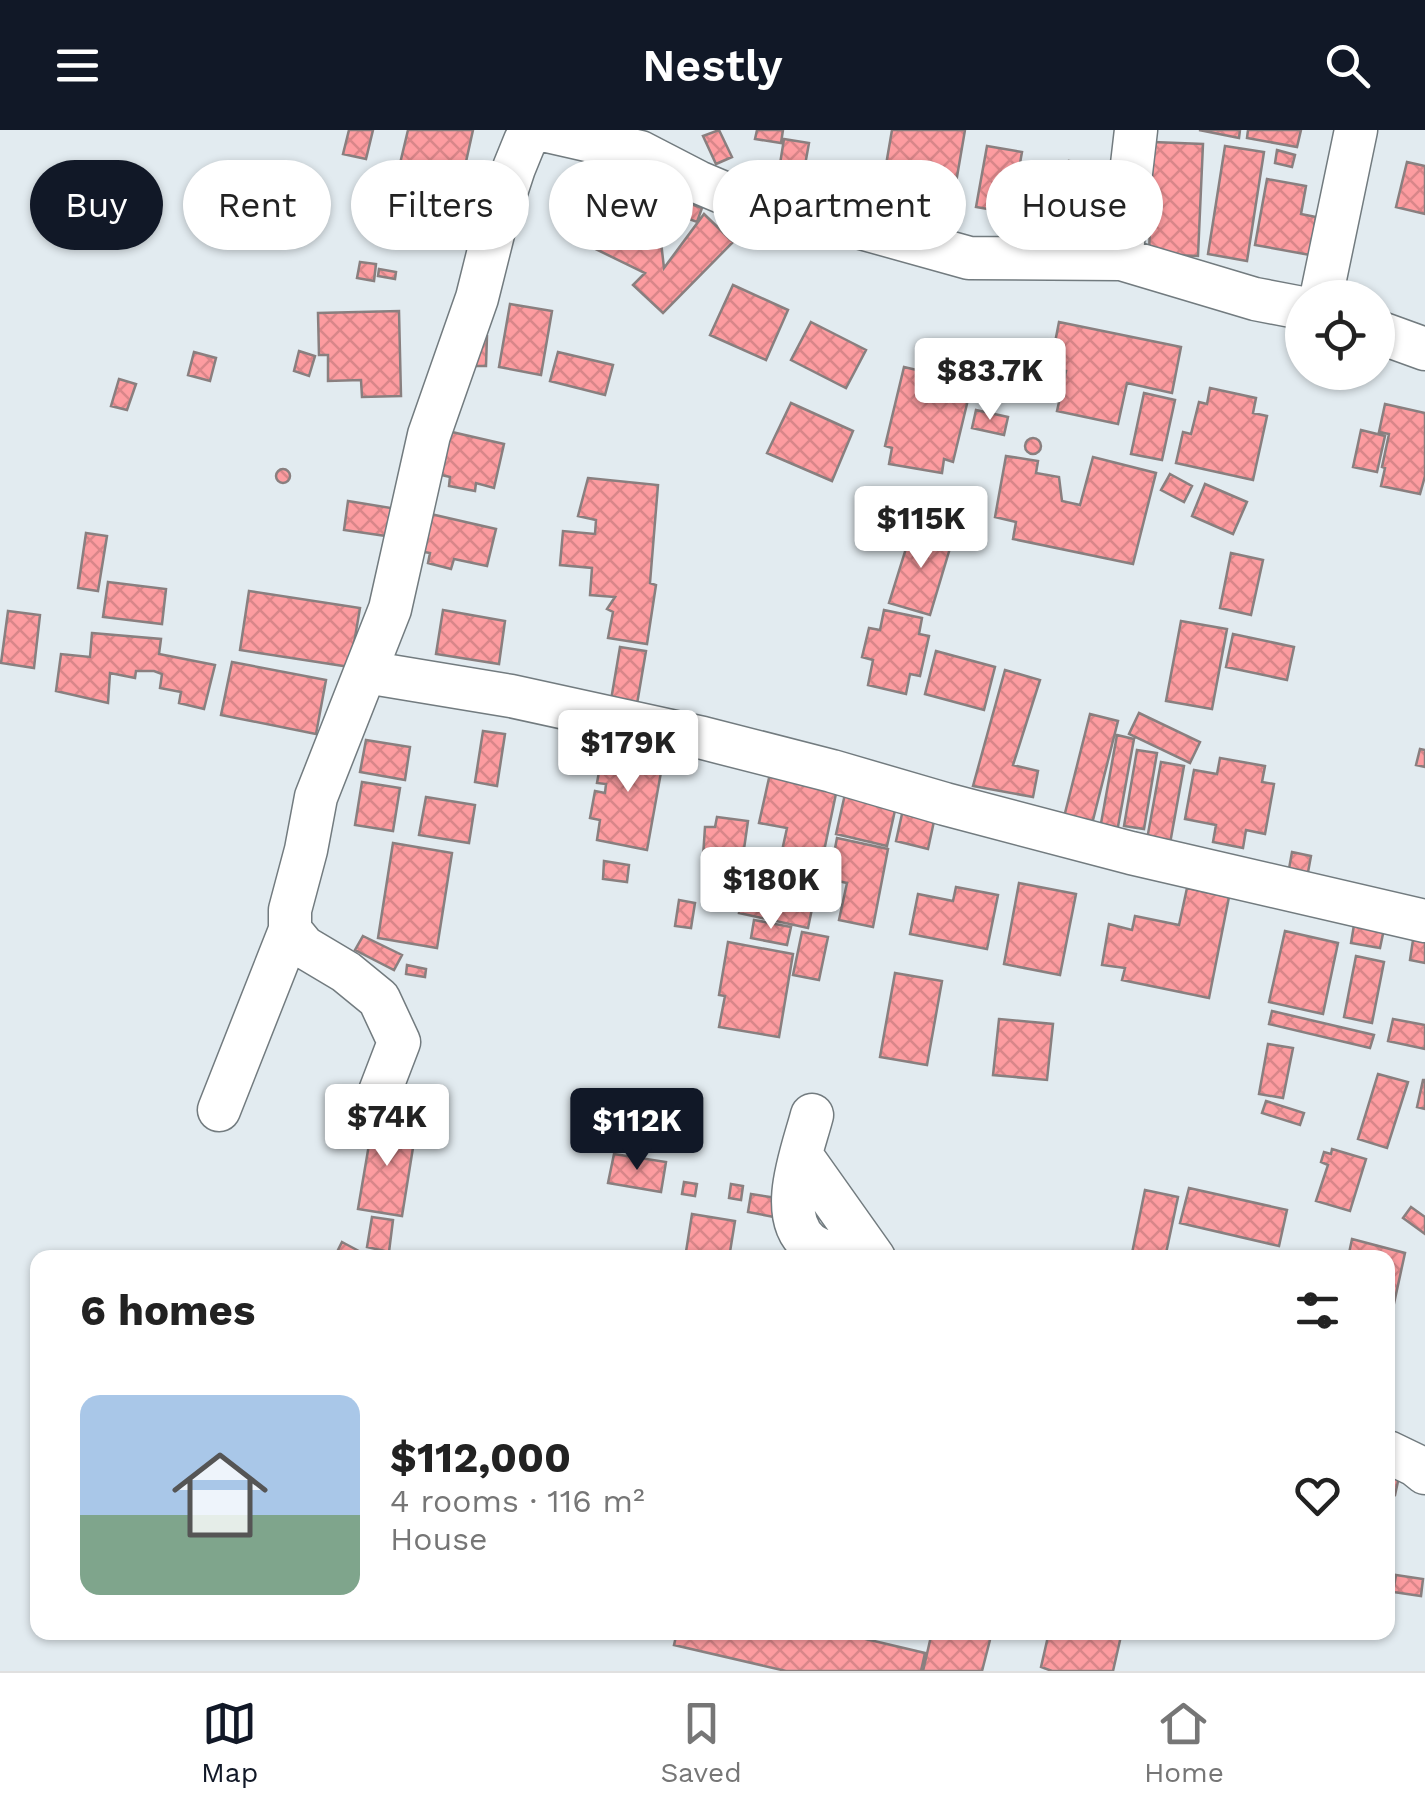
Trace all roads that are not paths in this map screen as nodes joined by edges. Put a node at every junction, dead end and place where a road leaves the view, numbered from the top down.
1 (540, 130) edge
2 (1136, 130) edge
3 (1356, 130) edge
4 (1122, 259) junction
5 (1324, 280) edge
6 (1285, 305) edge
7 (1395, 338) edge
8 (1425, 349) edge
9 (366, 672) junction
10 (1425, 921) edge
11 (290, 930) junction
12 (376, 1102) dead end
13 (219, 1110) dead end
14 (825, 1250) edge
15 (870, 1250) edge
16 (1395, 1456) edge
17 (1425, 1472) edge

1 - 4 street
1 - 9 street
2 - 4 street
3 - 5 street
4 - 6 street
7 - 8 street
9 - 10 street
9 - 11 street
11 - 12 street
11 - 13 street
14 - 15 street
16 - 17 street

